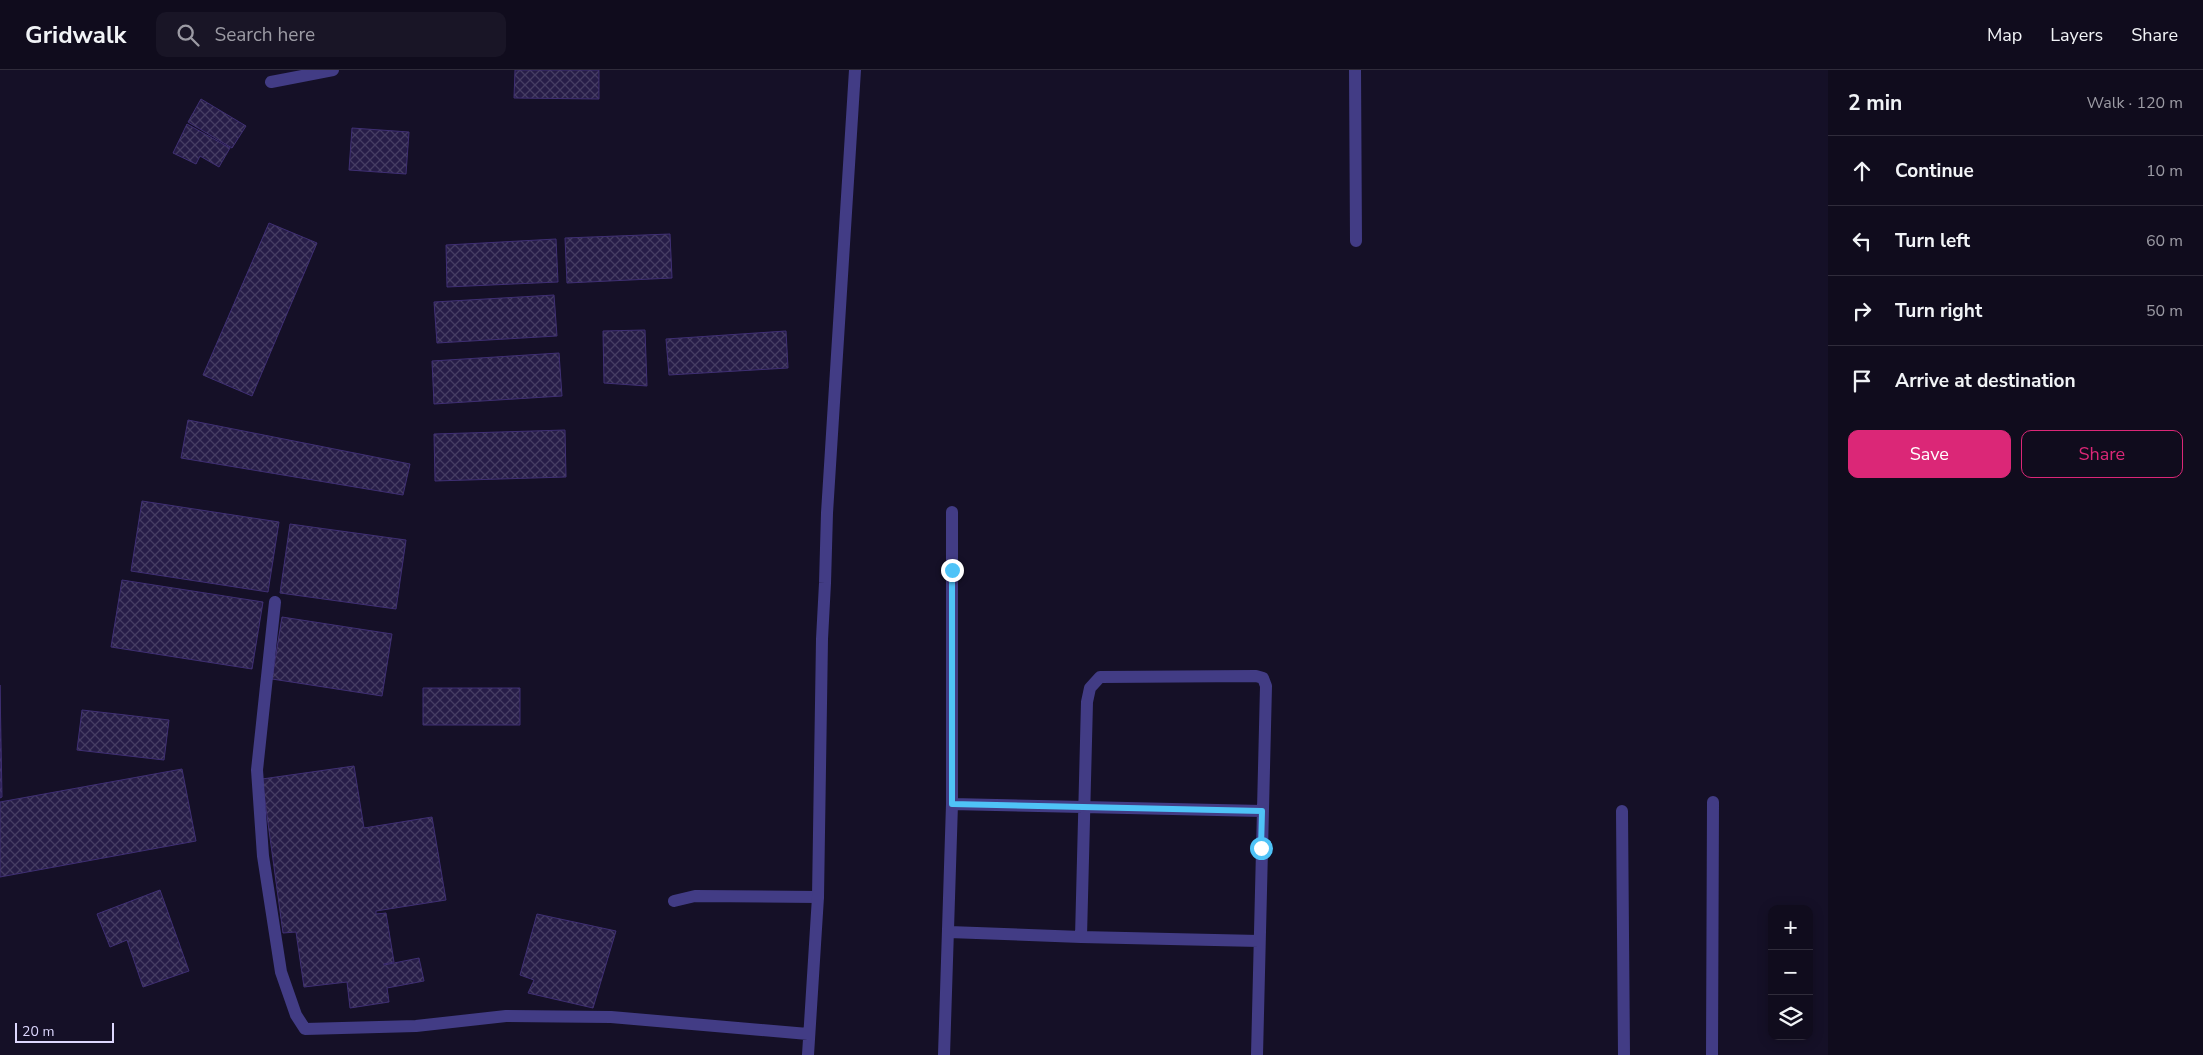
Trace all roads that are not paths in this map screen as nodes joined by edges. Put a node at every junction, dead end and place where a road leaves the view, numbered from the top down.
1 (334, 70) edge
2 (855, 70) edge
3 (1355, 70) edge
4 (271, 82) dead end
5 (1356, 242) dead end
6 (952, 512) dead end
7 (275, 602) dead end
8 (1713, 802) dead end
9 (952, 804) junction
10 (1083, 808) junction
11 (1262, 811) junction
12 (1622, 811) dead end
13 (818, 897) junction
14 (674, 901) dead end
15 (949, 932) junction
16 (1080, 937) junction
17 (1259, 941) junction
18 (808, 1034) junction
19 (808, 1055) edge
20 (944, 1055) edge
21 (1257, 1055) edge
22 (1624, 1055) edge
23 (1712, 1055) edge

1 - 4 street
2 - 13 street
3 - 5 street
6 - 9 street
7 - 18 street
8 - 23 street
9 - 10 street
9 - 15 street
10 - 11 street
10 - 11 street
10 - 16 street
11 - 17 street
12 - 22 street
13 - 14 street
13 - 18 street
15 - 16 street
15 - 20 street
16 - 17 street
17 - 21 street
18 - 19 street

